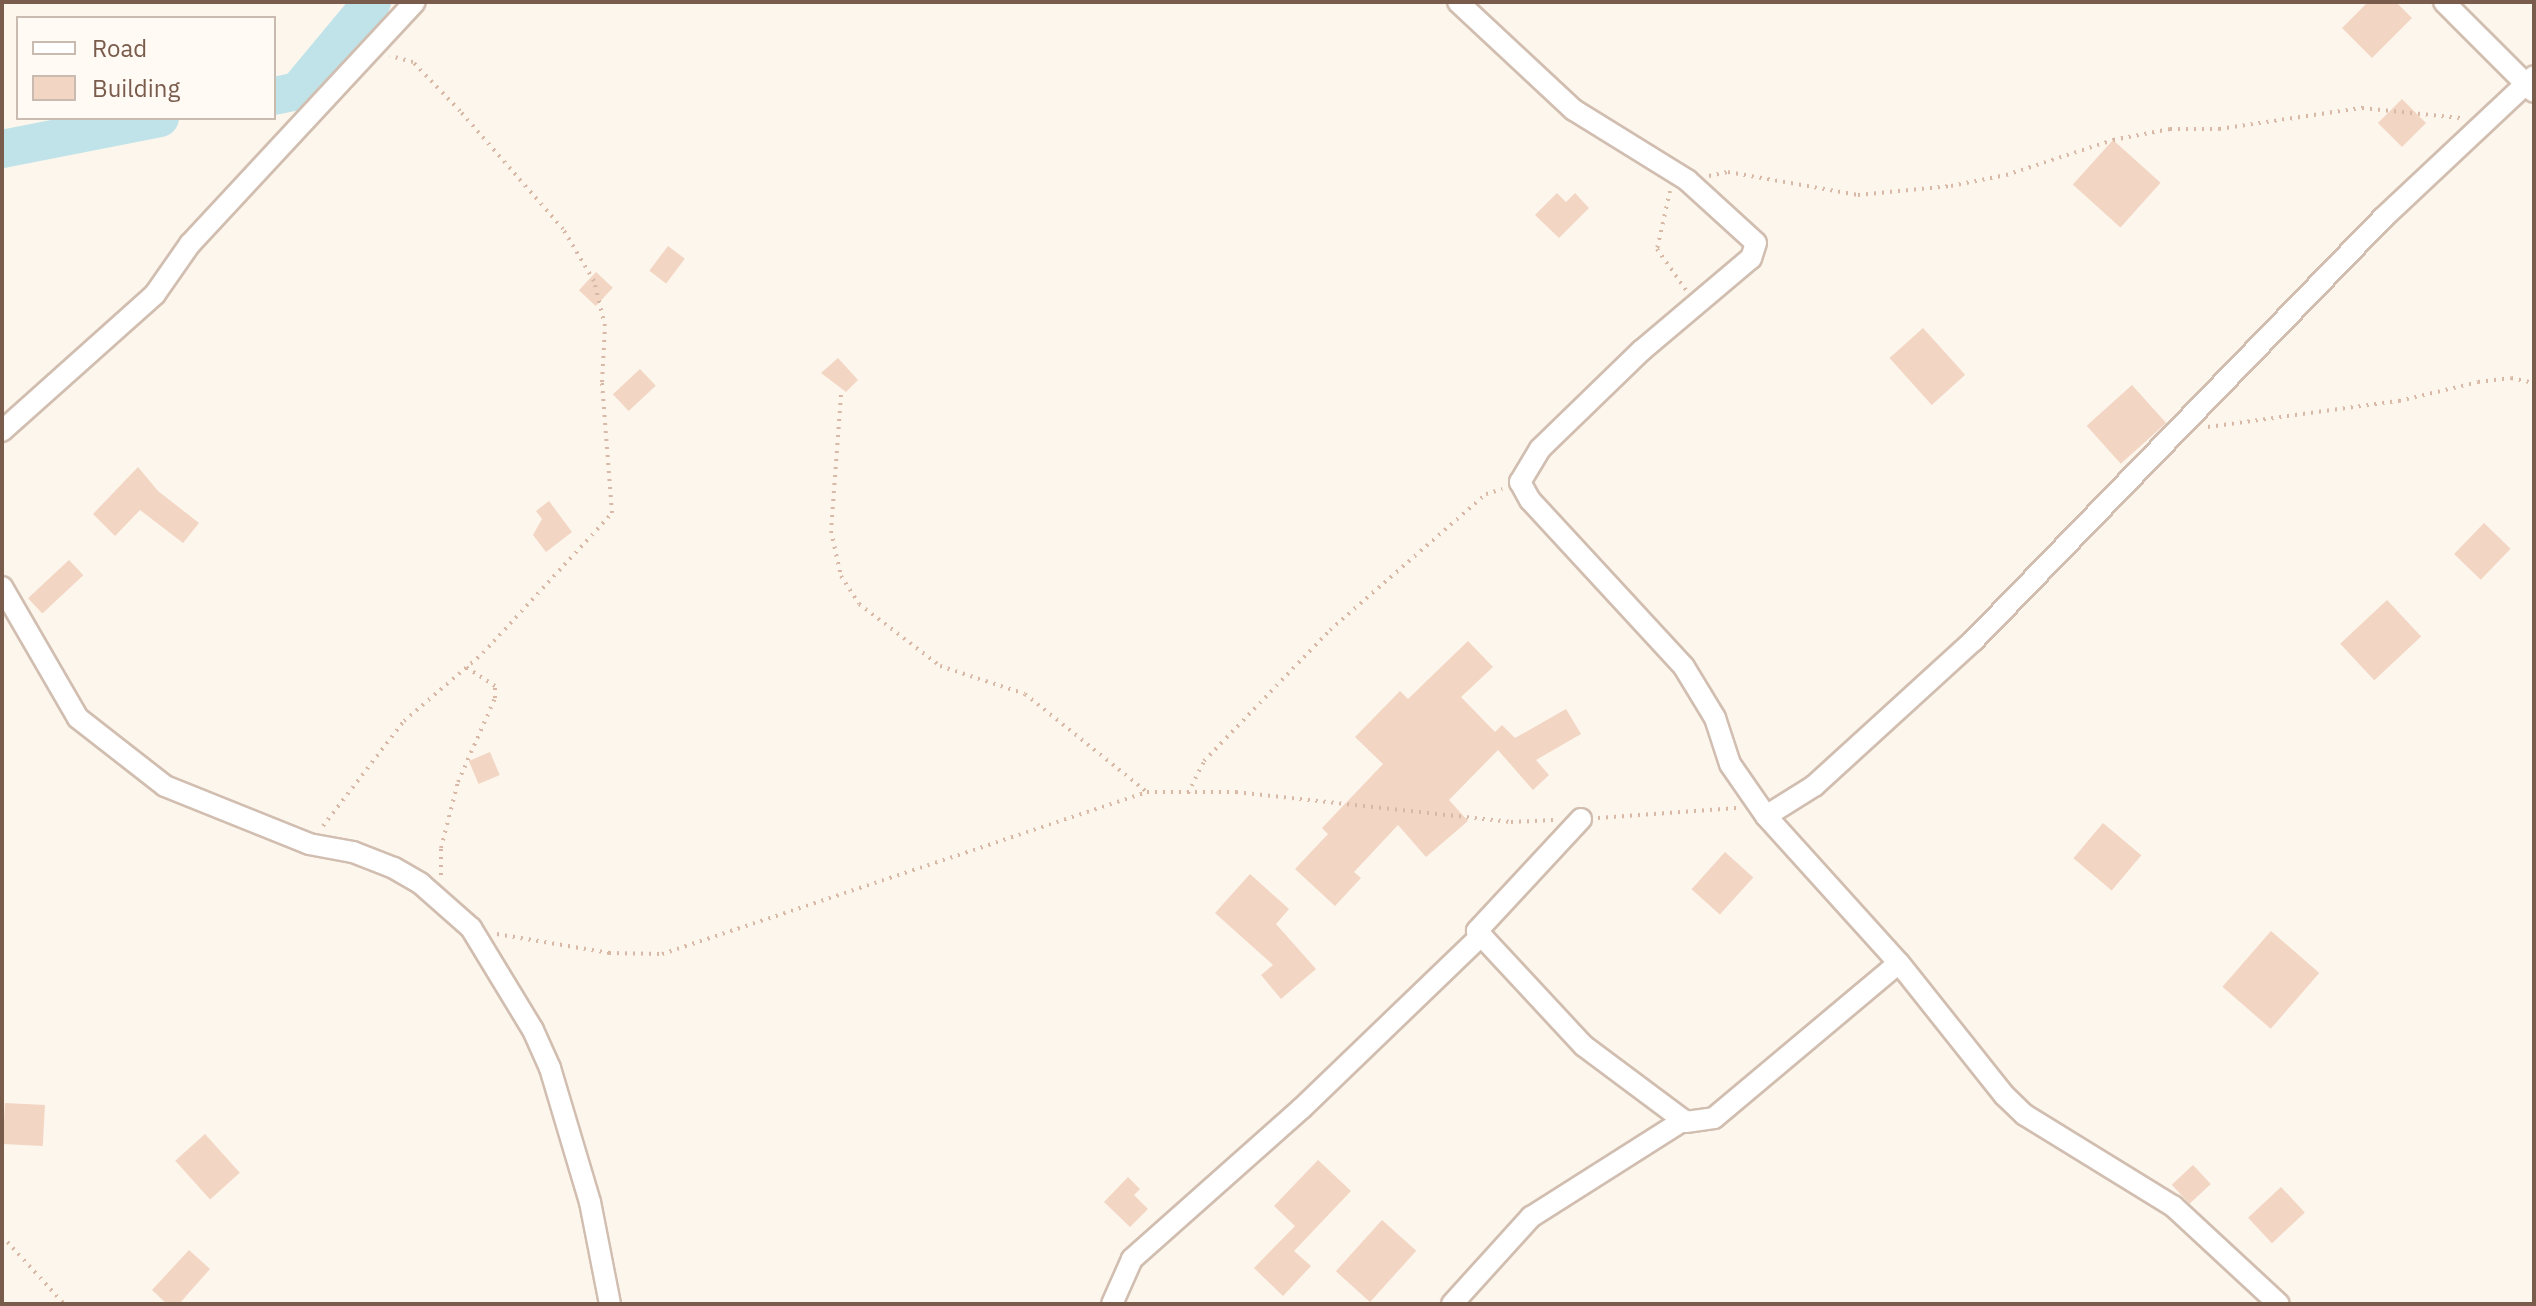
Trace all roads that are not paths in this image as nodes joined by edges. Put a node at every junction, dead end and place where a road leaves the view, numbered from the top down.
1 (415, 2) edge
2 (1458, 2) edge
3 (2444, 2) edge
4 (2532, 84) edge
5 (2, 431) edge
6 (2, 587) edge
7 (1763, 811) junction
8 (1581, 819) road end
9 (1481, 936) junction
10 (1899, 963) junction
11 (1684, 1120) junction
12 (610, 1304) edge
13 (1112, 1304) edge
14 (1452, 1304) edge
15 (2279, 1304) edge

1 - 5 street
2 - 7 street
3 - 4 street
4 - 7 street
6 - 12 street
7 - 10 street
8 - 9 street
9 - 11 street
9 - 13 street
10 - 11 street
10 - 15 street
11 - 14 street

